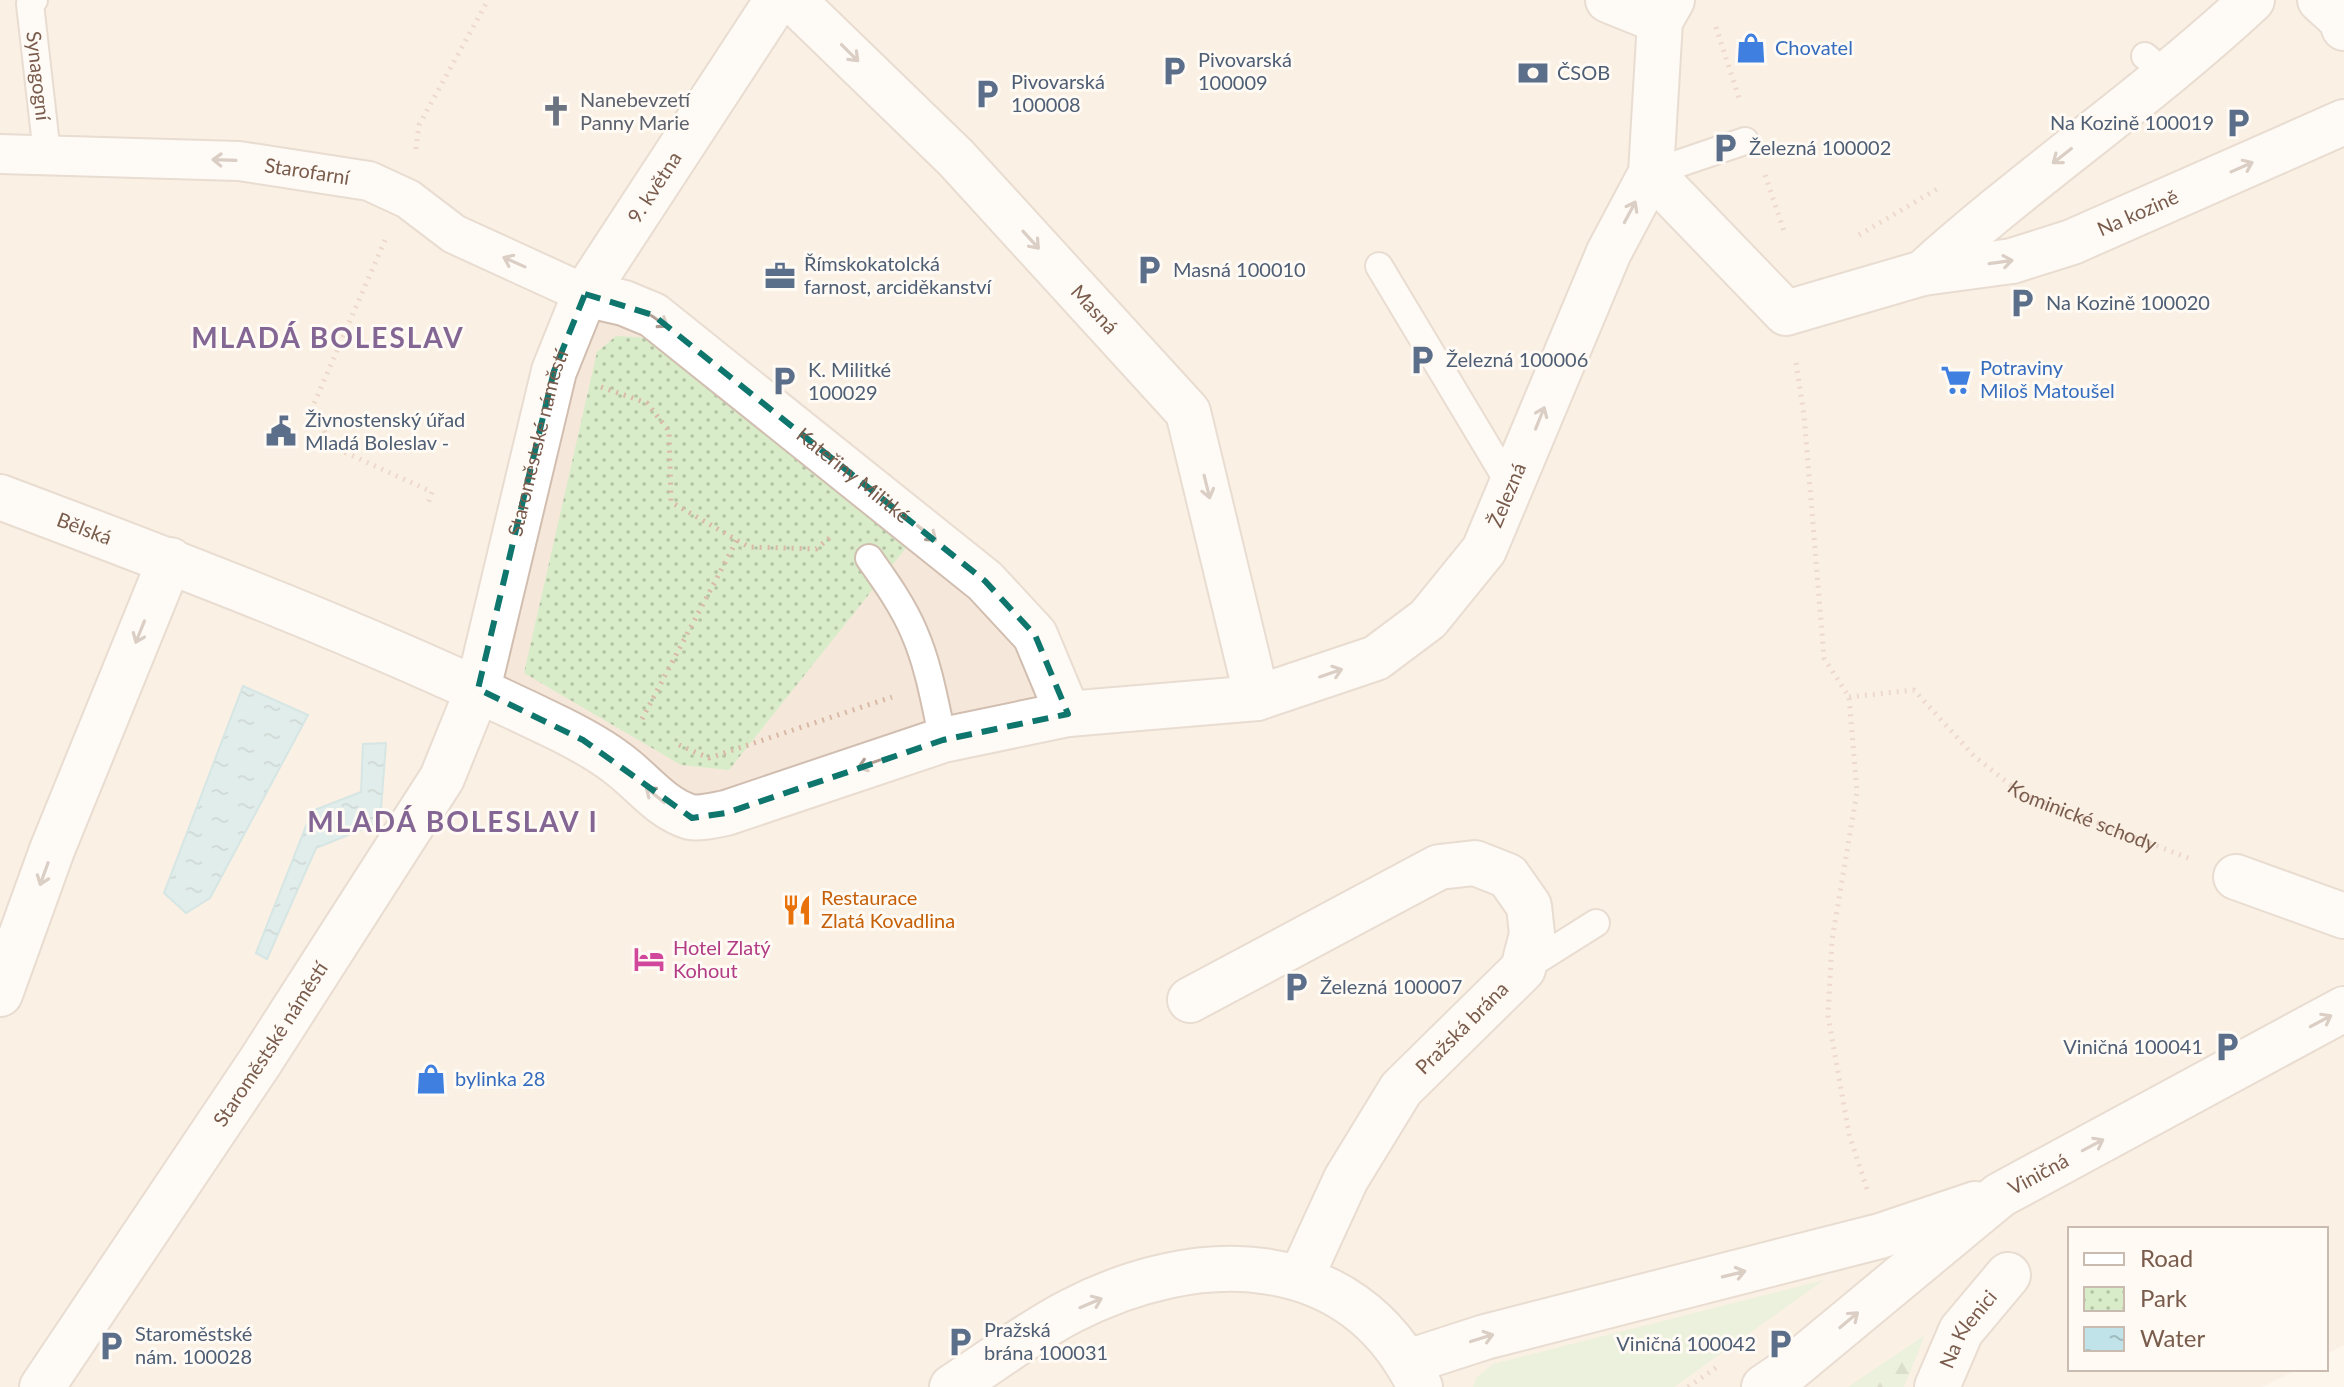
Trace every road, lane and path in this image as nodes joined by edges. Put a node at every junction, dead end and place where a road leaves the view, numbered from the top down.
1 (34, 0) edge
2 (488, 0) edge
3 (777, 0) edge
4 (793, 0) edge
5 (1608, 0) edge
6 (2252, 0) edge
7 (2320, 0) edge
8 (1666, 10) edge
9 (1713, 19) dead end
10 (2344, 28) edge
11 (1744, 114) dead end
12 (2344, 122) edge
13 (1745, 141) dead end
14 (0, 154) edge
15 (47, 154) junction
16 (1763, 169) dead end
17 (1651, 173) junction
18 (1942, 186) dead end
19 (408, 199) junction
20 (1852, 239) dead end
21 (1787, 241) dead end
22 (1379, 266) dead end
23 (1923, 273) junction
24 (585, 294) junction
25 (554, 371) junction
26 (1804, 415) dead end
27 (1512, 488) junction
28 (880, 494) junction
29 (0, 497) edge
30 (427, 506) dead end
31 (737, 540) junction
32 (869, 558) dead end
33 (170, 560) junction
34 (478, 689) junction
35 (1849, 697) junction
36 (890, 698) dead end
37 (1257, 698) junction
38 (1068, 714) junction
39 (943, 740) junction
40 (628, 745) junction
41 (2236, 877) joint
42 (2344, 916) edge
43 (1596, 923) dead end
44 (1523, 969) junction
45 (0, 994) edge
46 (1190, 1000) dead end
47 (2344, 1009) edge
48 (1865, 1183) dead end
49 (2000, 1195) junction
50 (2008, 1275) dead end
51 (1301, 1277) junction
52 (1414, 1375) edge
53 (42, 1387) edge
54 (952, 1387) edge
55 (1764, 1387) edge
56 (1937, 1387) edge

1 - 15 lane, Synagogní
2 - 19 path
3 - 24 street, 9. května
4 -> 37 street, Masná
5 - 8 street
6 -> 23 street, Na kozině
7 - 10 street
8 - 17 street, Železná
9 - 11 path
23 -> 12 street, Na kozině
13 - 17 lane
14 - 15 street, Starofarní
19 -> 15 street, Starofarní
16 - 21 path
17 - 23 street, Na kozině
27 -> 17 street, Železná
18 - 20 path
24 -> 19 street, Starofarní
19 - 30 path
22 - 27 lane
24 - 25 street, Staroměstské náměstí
24 -> 28 street, Kateřiny Militké
25 - 31 path
25 - 34 street, Staroměstské náměstí
26 - 35 path
37 -> 27 street, Železná
28 - 31 path
28 -> 38 street, Kateřiny Militké
29 - 33 street, Bělská
31 - 40 path
32 - 39 lane
33 - 34 street
33 -> 45 street
34 - 40 street
34 - 53 street, Staroměstské náměstí
35 - 41 path, Kominické schody
35 - 48 path
36 - 40 path
37 - 38 street, Železná
38 - 39 street, Železná
39 -> 40 street, Železná
41 - 42 street
43 - 44 lane
44 - 46 street, Pražská brána
44 - 51 street, Pražská brána
49 -> 47 street, Viničná
52 -> 49 street
55 -> 49 street, Viničná
50 - 56 street, Na Klenici
51 - 52 street
54 -> 51 street

